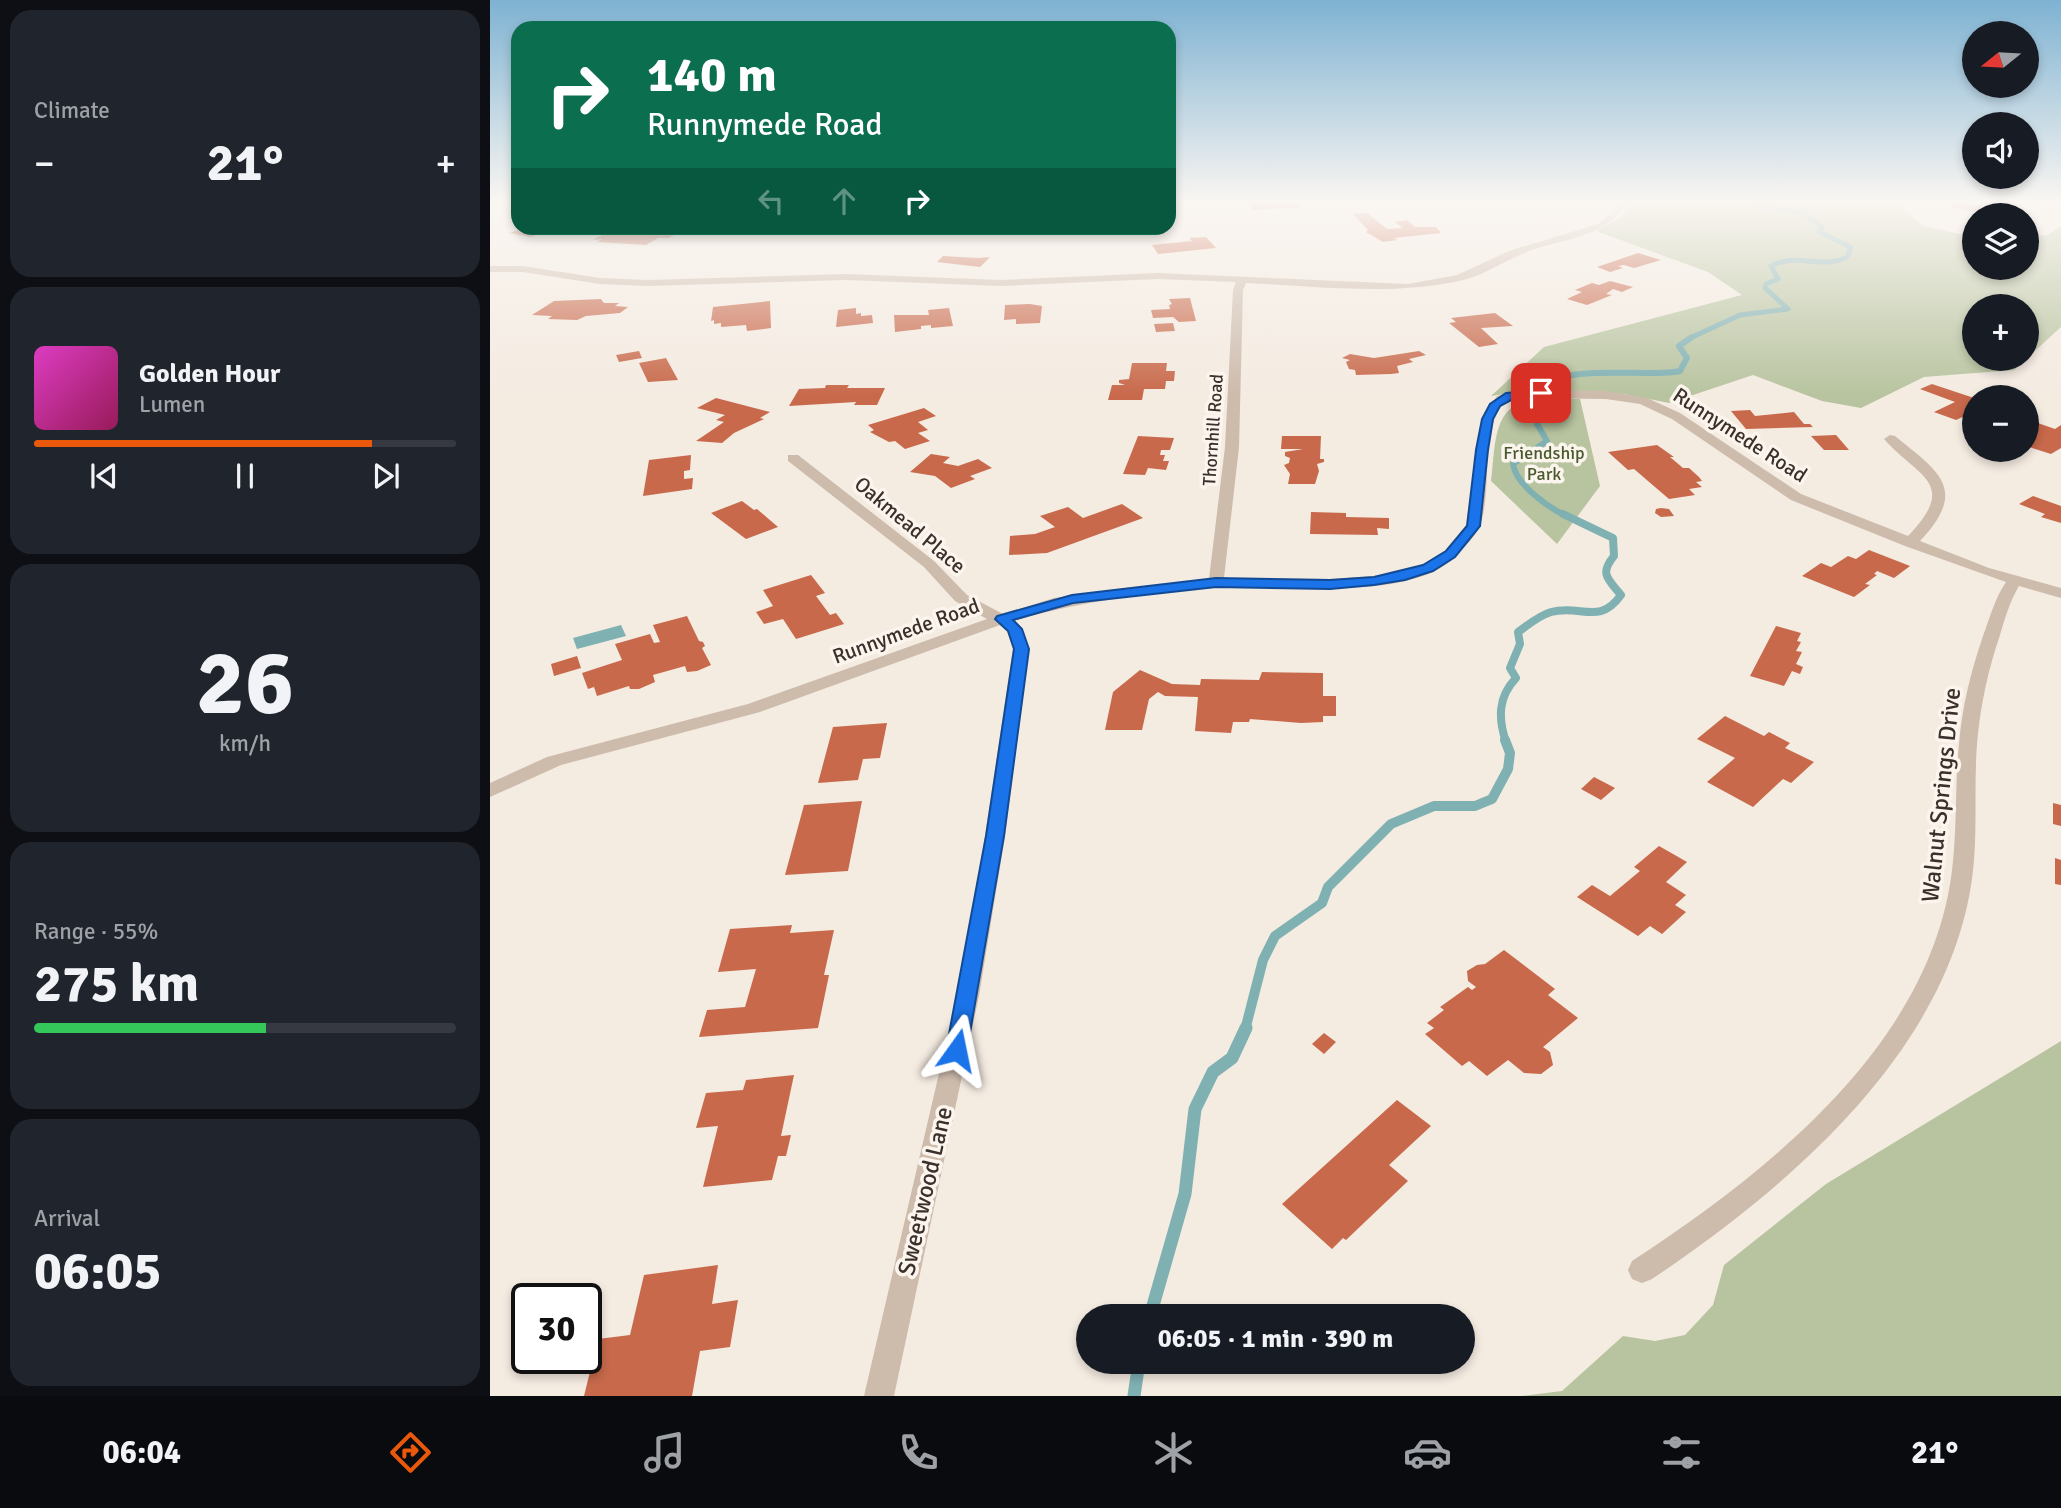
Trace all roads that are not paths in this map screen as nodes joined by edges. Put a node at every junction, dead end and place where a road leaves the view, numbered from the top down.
1 (1487, 265) edge
2 (490, 269) edge
3 (1242, 279) junction
4 (1890, 439) dead end
5 (793, 458) dead end
6 (1910, 543) junction
7 (2015, 581) junction
8 (1216, 583) junction
9 (2061, 593) edge
10 (1002, 619) junction
11 (490, 790) edge
12 (1642, 1270) dead end
13 (879, 1396) edge

1 - 3 street
2 - 3 street
3 - 8 street, Thornhill Road
4 - 6 street
5 - 10 street, Oakmead Place
6 - 7 street, Runnymede Road
6 - 8 street, Runnymede Road
7 - 9 street, Runnymede Road
7 - 12 street, Walnut Springs Drive
8 - 10 street, Runnymede Road
10 - 11 street, Runnymede Road
10 - 13 street, Sweetwood Lane

